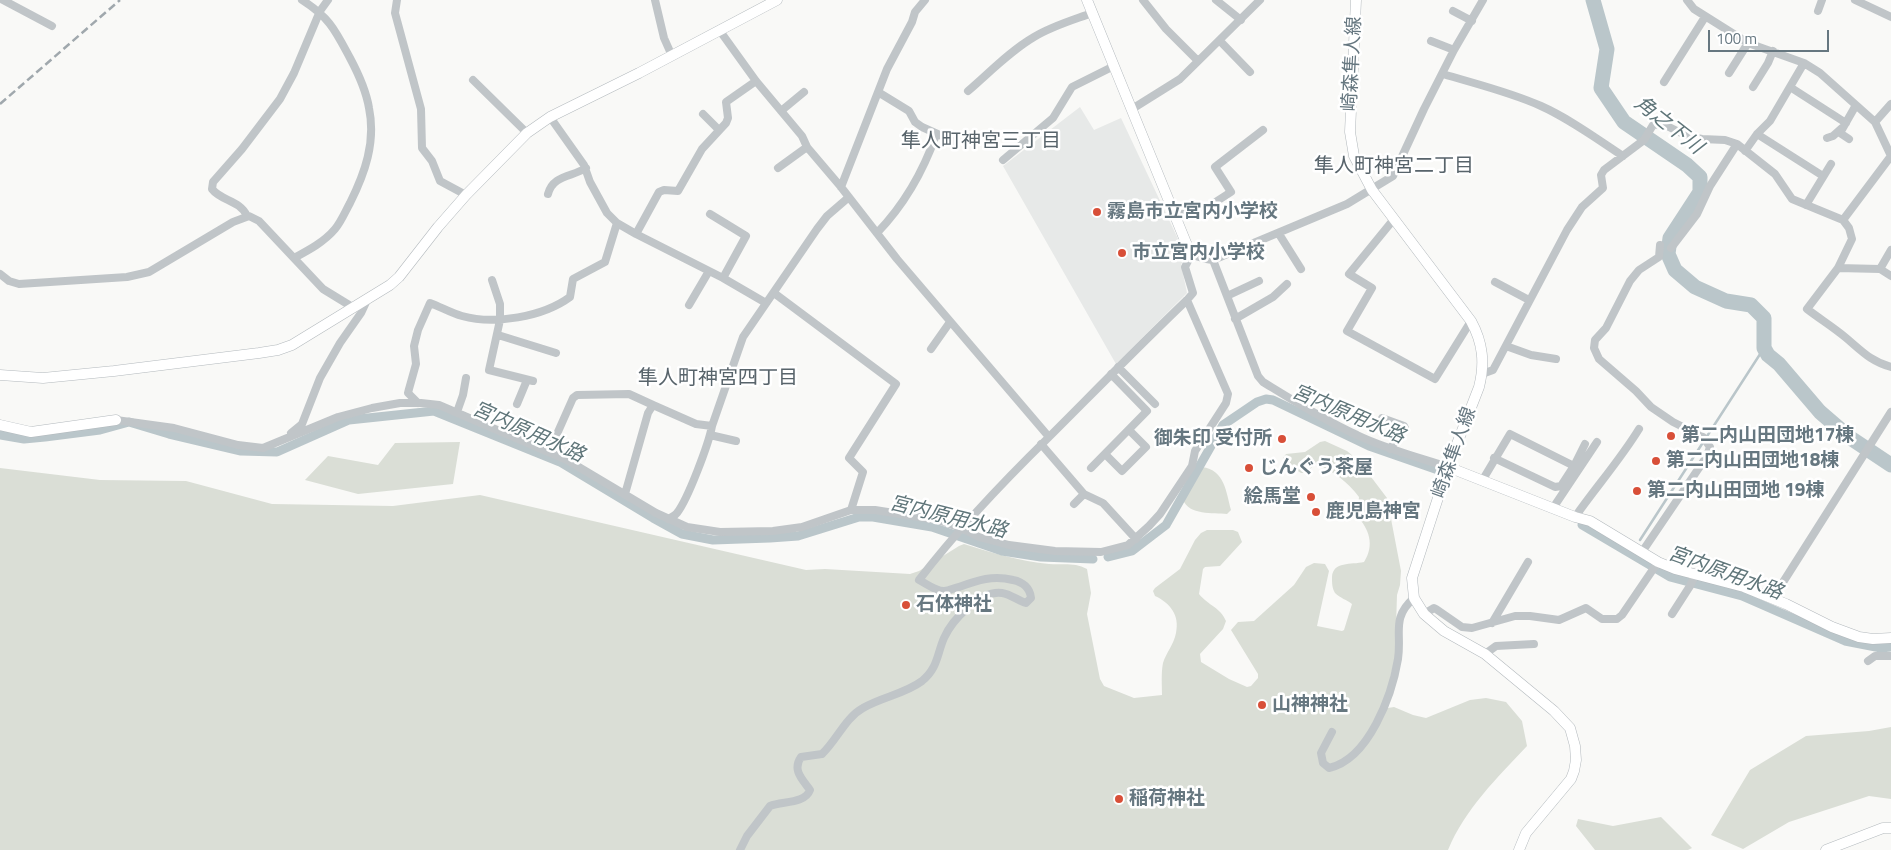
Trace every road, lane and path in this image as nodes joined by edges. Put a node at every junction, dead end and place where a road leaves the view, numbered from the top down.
1 (3, 0) edge
2 (302, 0) edge
3 (328, 0) edge
4 (397, 0) edge
5 (655, 0) edge
6 (777, 0) edge
7 (925, 0) edge
8 (1087, 0) edge
9 (1143, 0) edge
10 (1216, 0) edge
11 (1260, 0) edge
12 (1356, 0) edge
13 (1483, 0) edge
14 (1687, 0) edge
15 (1822, 0) edge
16 (1855, 0) edge
17 (320, 11) junction
18 (1452, 11) dead end
19 (1818, 11) dead end
20 (1092, 13) junction
21 (1704, 16) junction
22 (1891, 17) edge
23 (1241, 20) junction
24 (1472, 21) junction
25 (52, 26) dead end
26 (720, 31) junction
27 (1220, 40) junction
28 (1431, 41) dead end
29 (1748, 43) junction
30 (1454, 50) junction
31 (1773, 51) junction
32 (672, 56) junction
33 (1198, 61) junction
34 (1804, 63) junction
35 (1114, 66) junction
36 (1250, 72) dead end
37 (1729, 72) dead end
38 (1443, 74) junction
39 (473, 80) dead end
40 (756, 81) junction
41 (1664, 82) dead end
42 (1753, 87) dead end
43 (1790, 87) junction
44 (968, 91) dead end
45 (804, 92) dead end
46 (878, 92) junction
47 (1891, 104) edge
48 (1856, 105) junction
49 (1132, 109) junction
50 (781, 111) junction
51 (703, 114) dead end
52 (550, 117) junction
53 (1875, 122) junction
54 (1845, 125) junction
55 (719, 130) junction
56 (1262, 130) dead end
57 (527, 133) junction
58 (1757, 134) junction
59 (936, 135) junction
60 (1827, 138) dead end
61 (1849, 139) dead end
62 (953, 141) dead end
63 (1737, 144) junction
64 (807, 147) junction
65 (1745, 151) junction
66 (1623, 156) junction
67 (1891, 156) edge
68 (1003, 160) dead end
69 (1831, 164) dead end
70 (586, 168) junction
71 (778, 168) dead end
72 (1823, 176) junction
73 (841, 187) junction
74 (1372, 190) junction
75 (548, 194) dead end
76 (466, 195) junction
77 (848, 197) junction
78 (1806, 204) junction
79 (710, 214) dead end
80 (247, 216) junction
81 (1176, 217) junction
82 (1394, 219) junction
83 (1843, 220) junction
84 (617, 223) junction
85 (877, 233) junction
86 (636, 234) junction
87 (1279, 234) junction
88 (1660, 245) dead end
89 (1671, 248) dead end
90 (1891, 250) edge
91 (1191, 255) junction
92 (294, 258) junction
93 (1213, 260) junction
94 (1838, 268) junction
95 (1301, 269) dead end
96 (1880, 269) junction
97 (709, 271) junction
98 (0, 274) edge
99 (1891, 276) edge
100 (723, 278) junction
101 (492, 280) dead end
102 (1259, 281) dead end
103 (1495, 282) dead end
104 (1287, 284) dead end
105 (774, 293) junction
106 (1227, 296) junction
107 (367, 300) junction
108 (1187, 300) junction
109 (1530, 300) junction
110 (766, 303) junction
111 (689, 305) dead end
112 (354, 308) junction
113 (1235, 319) junction
114 (500, 320) junction
115 (1471, 321) junction
116 (950, 322) junction
117 (498, 334) junction
118 (1506, 346) junction
119 (931, 349) dead end
120 (556, 353) dead end
121 (1556, 359) dead end
122 (1118, 367) junction
123 (1891, 367) edge
124 (1111, 374) junction
125 (1482, 374) junction
126 (0, 375) edge
127 (466, 378) dead end
128 (418, 403) junction
129 (517, 404) dead end
130 (1155, 404) dead end
131 (653, 405) junction
132 (457, 412) junction
133 (1891, 412) edge
134 (1382, 418) dead end
135 (116, 420) joint
136 (0, 425) edge
137 (712, 426) junction
138 (1639, 428) dead end
139 (1129, 430) junction
140 (710, 436) junction
141 (1049, 437) junction
142 (282, 441) junction
143 (736, 441) dead end
144 (1597, 442) dead end
145 (1041, 444) junction
146 (1586, 444) dead end
147 (1390, 449) junction
148 (549, 452) junction
149 (1105, 454) junction
150 (1494, 458) junction
151 (1574, 466) junction
152 (1448, 467) junction
153 (1091, 468) dead end
154 (1482, 480) junction
155 (625, 494) junction
156 (1084, 494) junction
157 (1074, 504) dead end
158 (1553, 508) junction
159 (851, 510) junction
160 (1575, 517) junction
161 (668, 519) junction
162 (959, 530) junction
163 (1136, 539) junction
164 (1642, 552) junction
165 (1528, 562) dead end
166 (1655, 566) junction
167 (1693, 580) junction
168 (1414, 598) junction
169 (1773, 598) junction
170 (1424, 614) junction
171 (1672, 614) dead end
172 (1492, 623) junction
173 (1891, 638) edge
174 (1534, 644) dead end
175 (1485, 654) junction
176 (1891, 656) edge
177 (1868, 662) dead end
178 (1332, 732) dead end
179 (1891, 828) edge
180 (740, 850) edge
181 (1519, 850) edge
182 (1826, 850) edge

1 - 25 street
2 - 17 street
3 - 17 street
4 - 76 street
5 - 32 street
6 - 26 street
7 - 46 street
8 - 20 street
9 - 33 street
10 - 23 street
11 - 23 street
12 - 74 street, 崎森隼人線
13 - 24 street
14 - 21 street
15 - 19 street
16 - 22 street
17 - 80 street
17 - 92 street
18 - 24 street
20 - 35 street
20 - 44 street
21 - 29 street
21 - 41 street
23 - 27 street
24 - 30 street
26 - 32 street
26 - 40 street
27 - 33 street
27 - 36 street
28 - 30 street
29 - 31 street
29 - 37 street
30 - 38 street
31 - 34 street
31 - 42 street
32 - 52 street
33 - 49 street
34 - 43 street
34 - 48 street
35 - 49 street
35 - 68 street
38 - 66 street
38 - 74 street
39 - 57 street
40 - 50 street
40 - 55 street
43 - 54 street
43 - 58 street
45 - 50 street
46 - 59 street
46 - 73 street
47 - 53 street
48 - 53 street
48 - 54 street
49 - 81 street
50 - 64 street
51 - 55 street
52 - 57 street
52 - 70 street
53 - 67 street
54 - 60 street
54 - 61 street
55 - 86 street
56 - 81 street
57 - 76 street
58 - 65 street
58 - 72 street
59 - 62 street
59 - 85 street
63 - 65 street
63 - 66 street
63 - 89 street
64 - 71 street
64 - 73 street
65 - 78 street
66 - 109 street
67 - 83 street
69 - 72 street
70 - 75 street
70 - 84 street
72 - 78 street
73 - 77 street
74 - 82 street, 崎森隼人線
74 - 87 street
76 - 107 street
77 - 85 street
77 - 105 street
78 - 83 street
79 - 100 street
80 - 92 street
80 - 98 street
81 - 91 street
82 - 115 street, 崎森隼人線
82 - 115 street
83 - 94 street
84 - 86 street
84 - 114 street
85 - 116 street
86 - 97 street
87 - 93 street
87 - 95 street
88 - 164 street
90 - 96 street
91 - 93 street
91 - 108 street
92 - 112 street
93 - 106 street
94 - 96 street
94 - 123 street
96 - 99 street
97 - 100 street
97 - 111 street
100 - 110 street
101 - 114 street
102 - 106 street
103 - 109 street
104 - 113 street
105 - 110 street
105 - 159 street
106 - 113 street
107 - 112 street
107 - 142 street
108 - 122 street
108 - 163 street
109 - 118 street
110 - 137 street
112 - 126 street
113 - 147 street
114 - 117 street
114 - 128 street
115 - 125 street, 崎森隼人線
116 - 119 street
116 - 141 street
117 - 120 street
117 - 129 street
118 - 121 street
118 - 125 street
122 - 124 street
122 - 130 street
124 - 139 street
124 - 141 street
125 - 152 street, 崎森隼人線
127 - 132 street
128 - 132 street
128 - 142 street
131 - 137 street
131 - 148 street
131 - 155 street
132 - 148 street
133 - 169 street
134 - 147 street
135 - 136 street
135 - 142 street
137 - 140 street
138 - 160 street
139 - 149 street
139 - 149 street
140 - 143 street
140 - 161 street
141 - 145 street
144 - 158 street
145 - 156 street
145 - 162 street
146 - 151 street
147 - 152 street
148 - 155 street
149 - 153 street
150 - 151 street
150 - 151 street
150 - 154 street
152 - 154 street
152 - 168 street, 崎森隼人線
154 - 158 street
155 - 161 street
156 - 157 street
156 - 163 street
158 - 160 street
159 - 161 street
159 - 162 street
160 - 164 street
162 - 163 street
162 - 180 street
164 - 166 street
165 - 172 street
166 - 167 street
166 - 172 street
167 - 169 street
167 - 171 street
168 - 170 street
168 - 178 street
169 - 173 street
170 - 172 street
170 - 175 street
174 - 175 street
175 - 181 street
176 - 177 street
179 - 182 street

